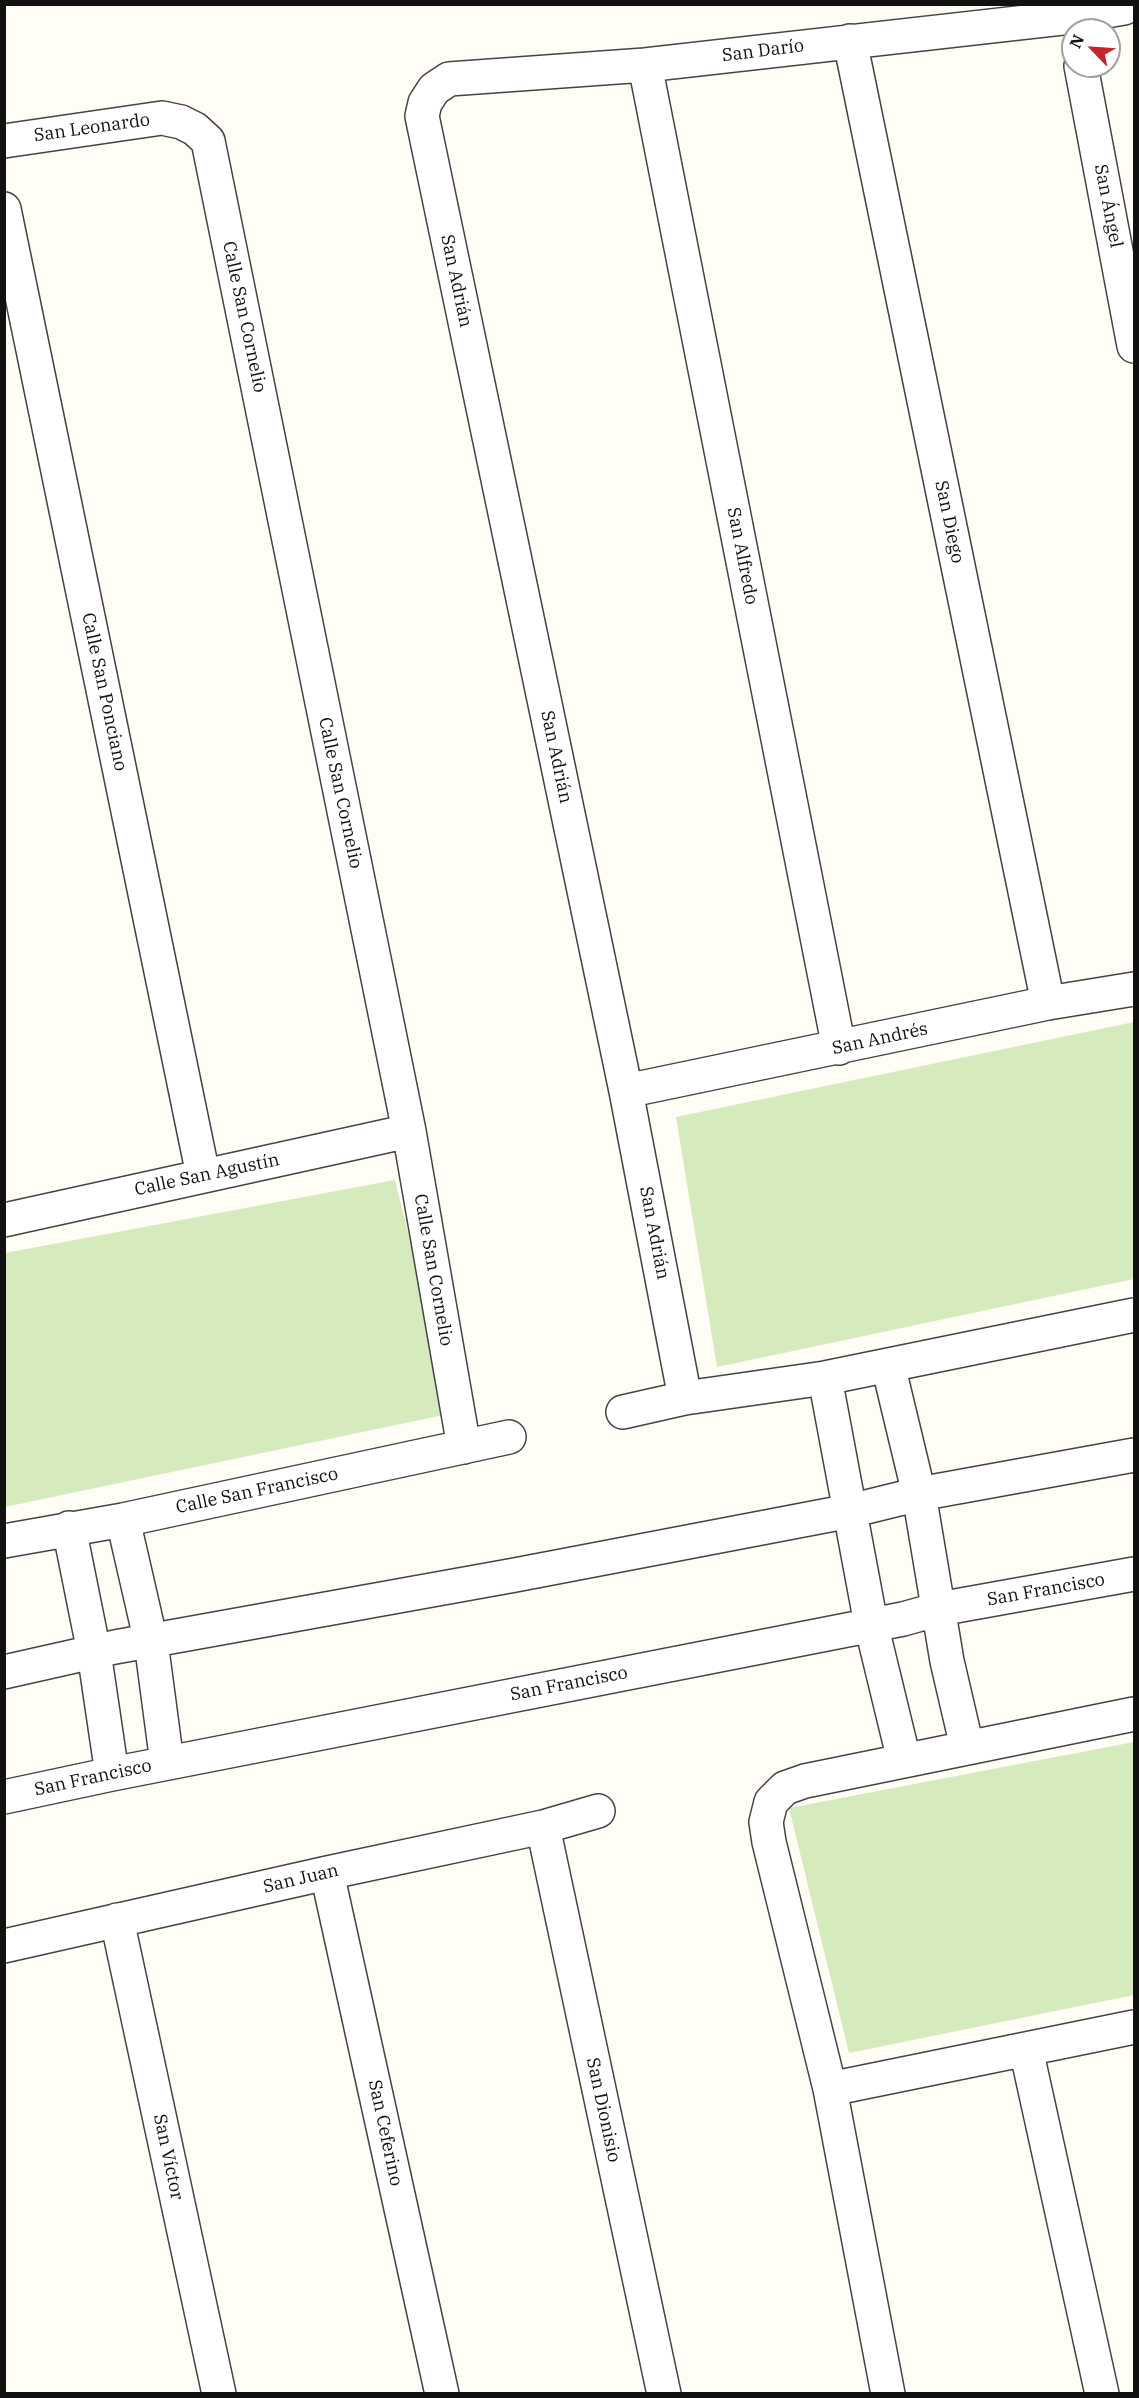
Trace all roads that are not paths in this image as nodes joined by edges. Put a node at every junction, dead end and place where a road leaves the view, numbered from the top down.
1 (1124, 8) dead end
2 (1089, 18) edge
3 (1061, 24) edge
4 (850, 41) junction
5 (645, 65) junction
6 (1083, 78) edge
7 (422, 116) joint
8 (4, 141) edge
9 (208, 141) joint
10 (4, 208) edge
11 (1134, 346) edge
12 (1134, 989) edge
13 (1048, 1003) junction
14 (839, 1048) junction
15 (626, 1091) junction
16 (409, 1131) junction
17 (203, 1175) junction
18 (4, 1220) edge
19 (1134, 1315) edge
20 (888, 1365) junction
21 (825, 1378) junction
22 (685, 1398) junction
23 (622, 1412) dead end
24 (509, 1437) dead end
25 (464, 1447) junction
26 (1134, 1455) edge
27 (919, 1494) junction
28 (850, 1511) junction
29 (123, 1520) junction
30 (69, 1528) junction
31 (4, 1541) edge
32 (1134, 1574) edge
33 (939, 1609) junction
34 (871, 1624) junction
35 (150, 1641) junction
36 (94, 1652) junction
37 (4, 1672) edge
38 (1134, 1714) edge
39 (967, 1747) junction
40 (904, 1760) junction
41 (167, 1763) junction
42 (112, 1774) junction
43 (4, 1797) edge
44 (598, 1811) dead end
45 (543, 1827) junction
46 (327, 1873) junction
47 (117, 1920) junction
48 (4, 1946) edge
49 (1134, 2027) edge
50 (1026, 2049) junction
51 (830, 2090) junction
52 (219, 2394) edge
53 (442, 2394) edge
54 (664, 2394) edge
55 (888, 2394) edge
56 (1102, 2394) edge

1 - 2 street, San Darío
3 - 4 street, San Darío
4 - 5 street, San Darío
4 - 13 street, San Diego
5 - 7 street, San Darío
5 - 14 street, San Alfredo
6 - 11 street, San Ángel
7 - 15 street, San Adrián
8 - 9 street, San Leonardo
9 - 16 street, Calle San Cornelio
10 - 17 street, Calle San Ponciano
12 - 13 street, San Andrés
13 - 14 street, San Andrés
14 - 15 street, San Andrés
15 - 22 street, San Adrián
16 - 17 street, Calle San Agustín
16 - 25 street, Calle San Cornelio
17 - 18 street, Calle San Agustín
19 - 20 street
20 - 21 street
20 - 27 street
21 - 22 street
21 - 28 street
22 - 23 street
24 - 25 street, Calle San Francisco
25 - 29 street, Calle San Francisco
26 - 27 street
27 - 28 street
27 - 33 street
28 - 34 street
28 - 35 street
29 - 30 street, Calle San Francisco
29 - 35 street
30 - 31 street, Calle San Francisco
30 - 36 street
32 - 33 street, San Francisco
33 - 34 street, San Francisco
33 - 39 street
34 - 40 street
34 - 41 street, San Francisco
35 - 36 street
35 - 41 street
36 - 37 street
36 - 42 street
38 - 39 street
39 - 40 street
40 - 51 street
41 - 42 street, San Francisco
42 - 43 street, San Francisco
44 - 45 street, San Juan
45 - 46 street, San Juan
45 - 54 street, San Dionisio
46 - 47 street, San Juan
46 - 53 street, San Ceferino
47 - 48 street, San Juan
47 - 52 street, San Víctor
49 - 50 street
50 - 51 street
50 - 56 street
51 - 55 street

